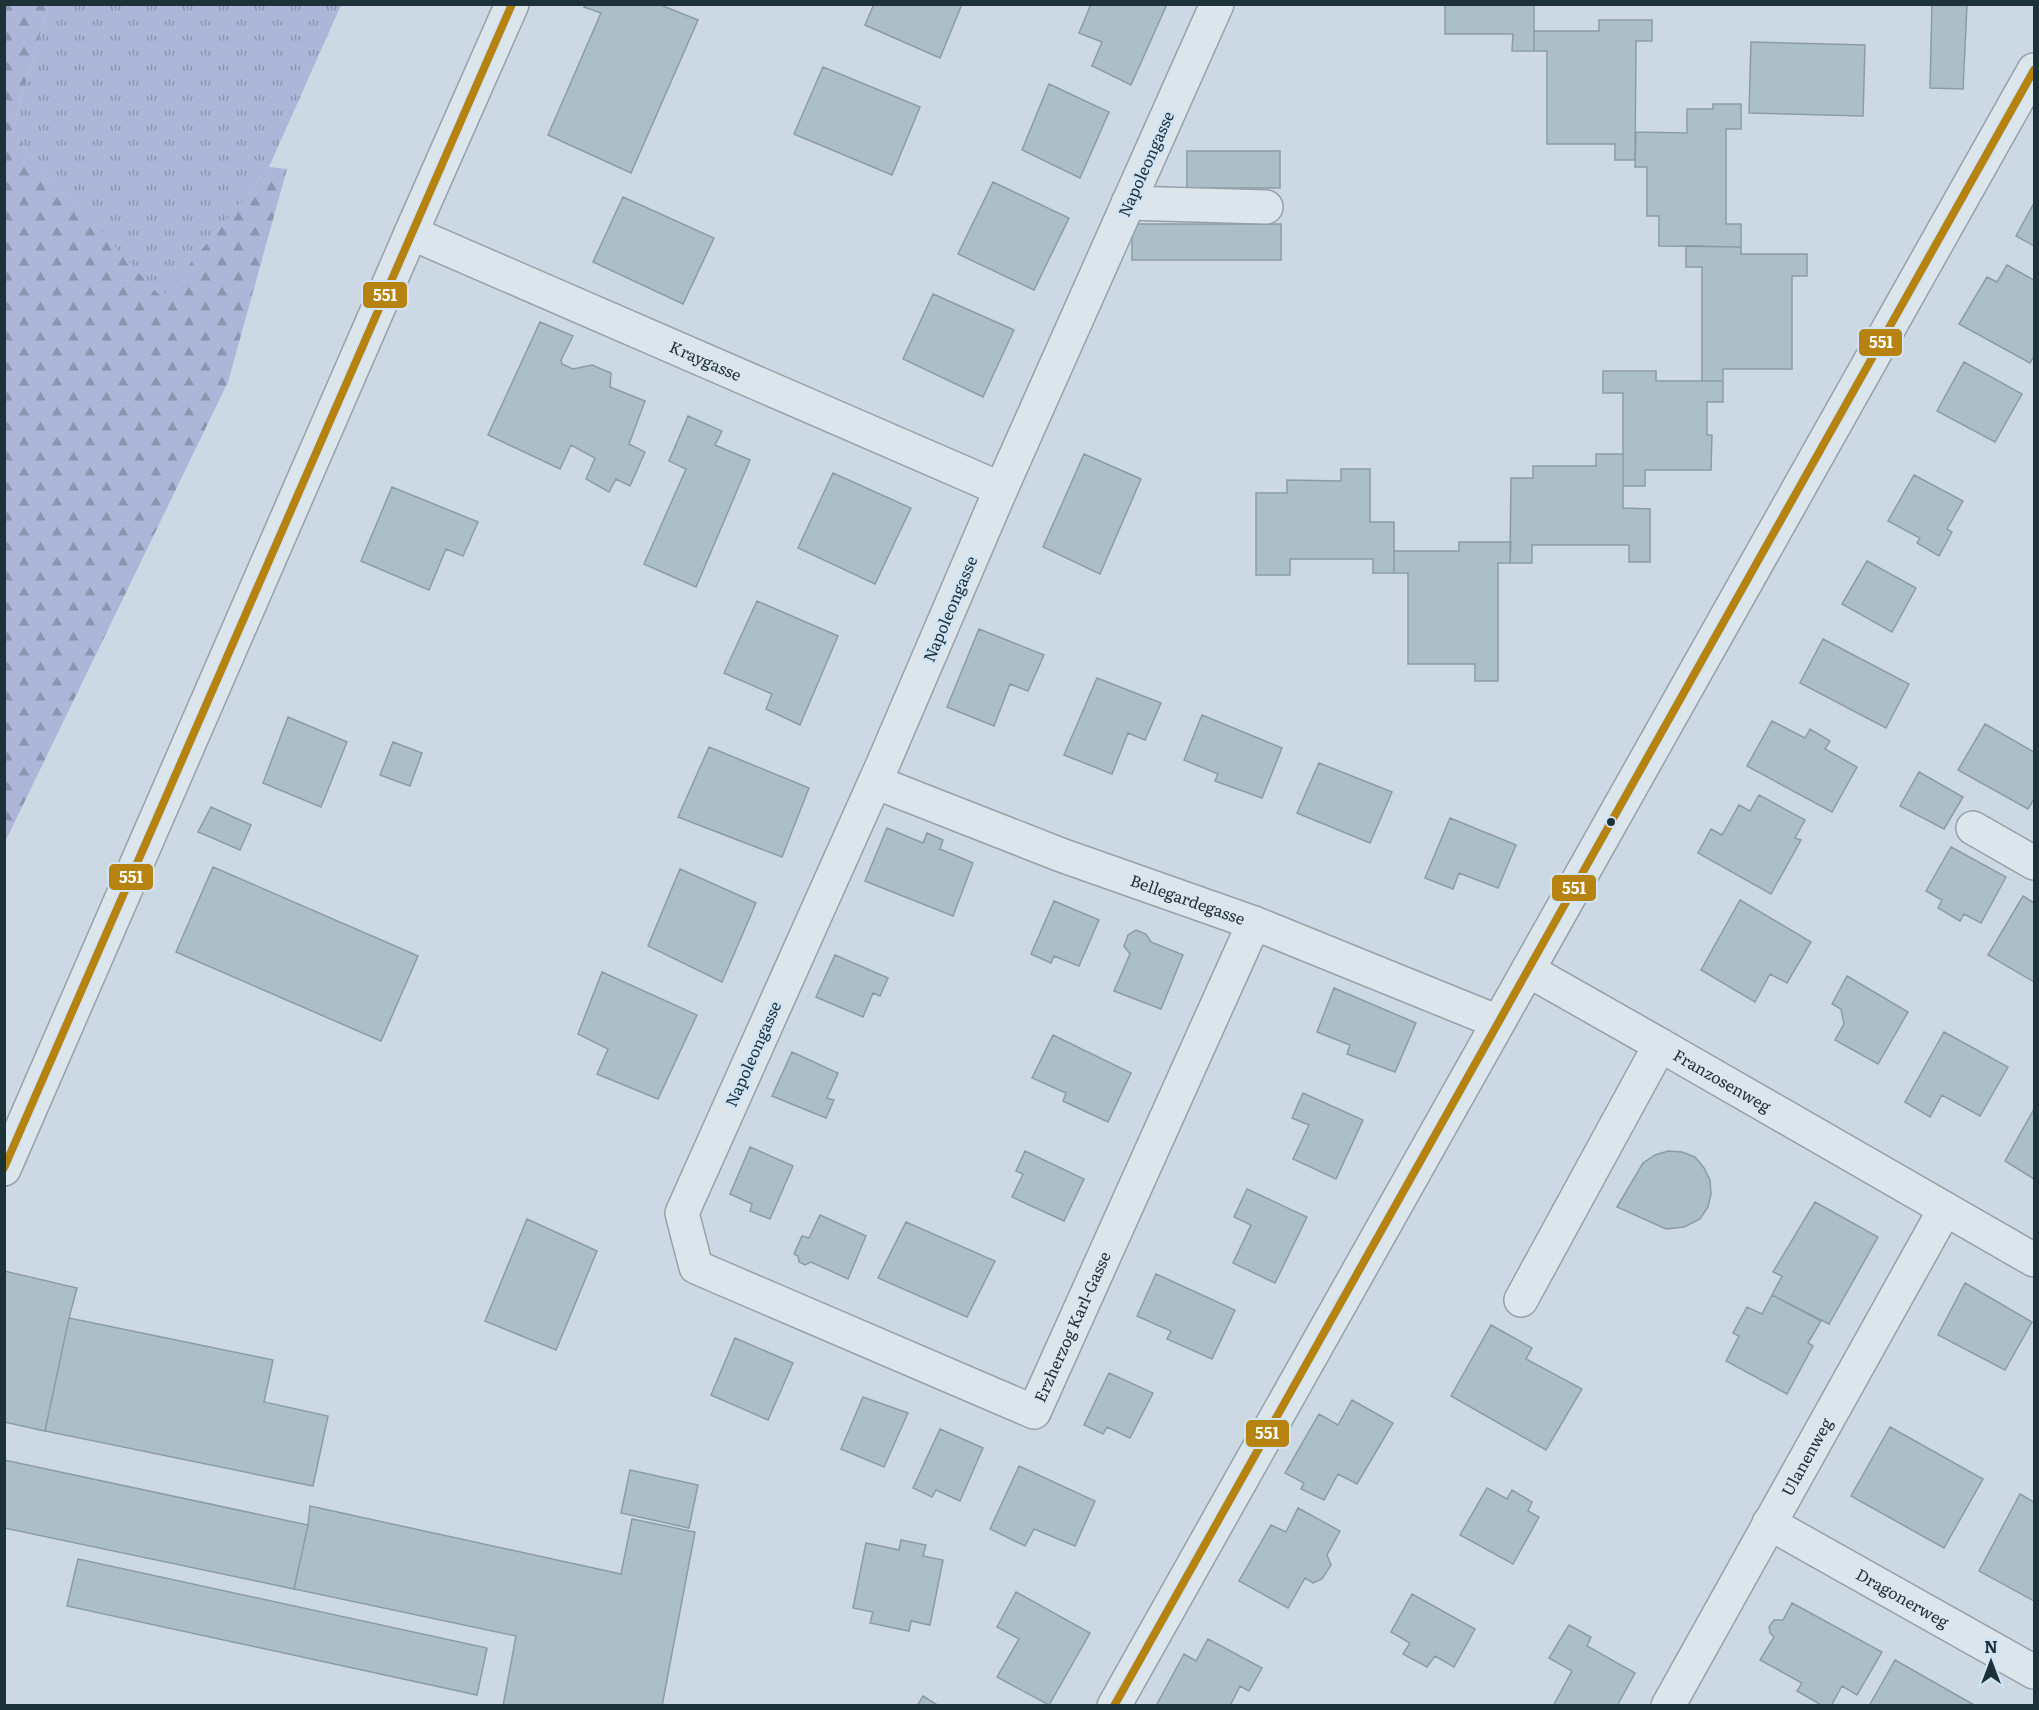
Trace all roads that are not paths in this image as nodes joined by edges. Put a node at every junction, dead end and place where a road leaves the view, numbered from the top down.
1 (512, 4) edge
2 (1217, 4) edge
3 (2034, 70) edge
4 (1128, 203) junction
5 (1266, 207) dead end
6 (411, 232) junction
7 (1001, 489) junction
8 (875, 782) junction
9 (1972, 828) dead end
10 (2034, 863) edge
11 (1254, 923) junction
12 (1528, 970) junction
13 (1498, 1022) junction
14 (1660, 1045) junction
15 (4, 1169) edge
16 (1945, 1209) junction
17 (682, 1213) joint
18 (2034, 1260) edge
19 (1521, 1300) dead end
20 (1769, 1523) junction
21 (2034, 1672) edge
22 (1114, 1706) edge
23 (1668, 1706) edge

1 - 6 street
2 - 4 street, Napoleongasse
3 - 12 street
4 - 5 street
4 - 7 street, Napoleongasse
6 - 7 street, Kraygasse
6 - 15 street
7 - 8 street, Napoleongasse
8 - 11 street, Bellegardegasse
8 - 17 street, Napoleongasse
9 - 10 street
11 - 13 street, Bellegardegasse
11 - 17 street, Erzherzog Karl-Gasse
12 - 13 street
12 - 14 street
13 - 22 street
14 - 16 street, Franzosenweg
14 - 19 street, Franzosenweg
16 - 18 street, Franzosenweg
16 - 20 street, Ulanenweg
20 - 21 street, Dragonerweg
20 - 23 street, Ulanenweg

